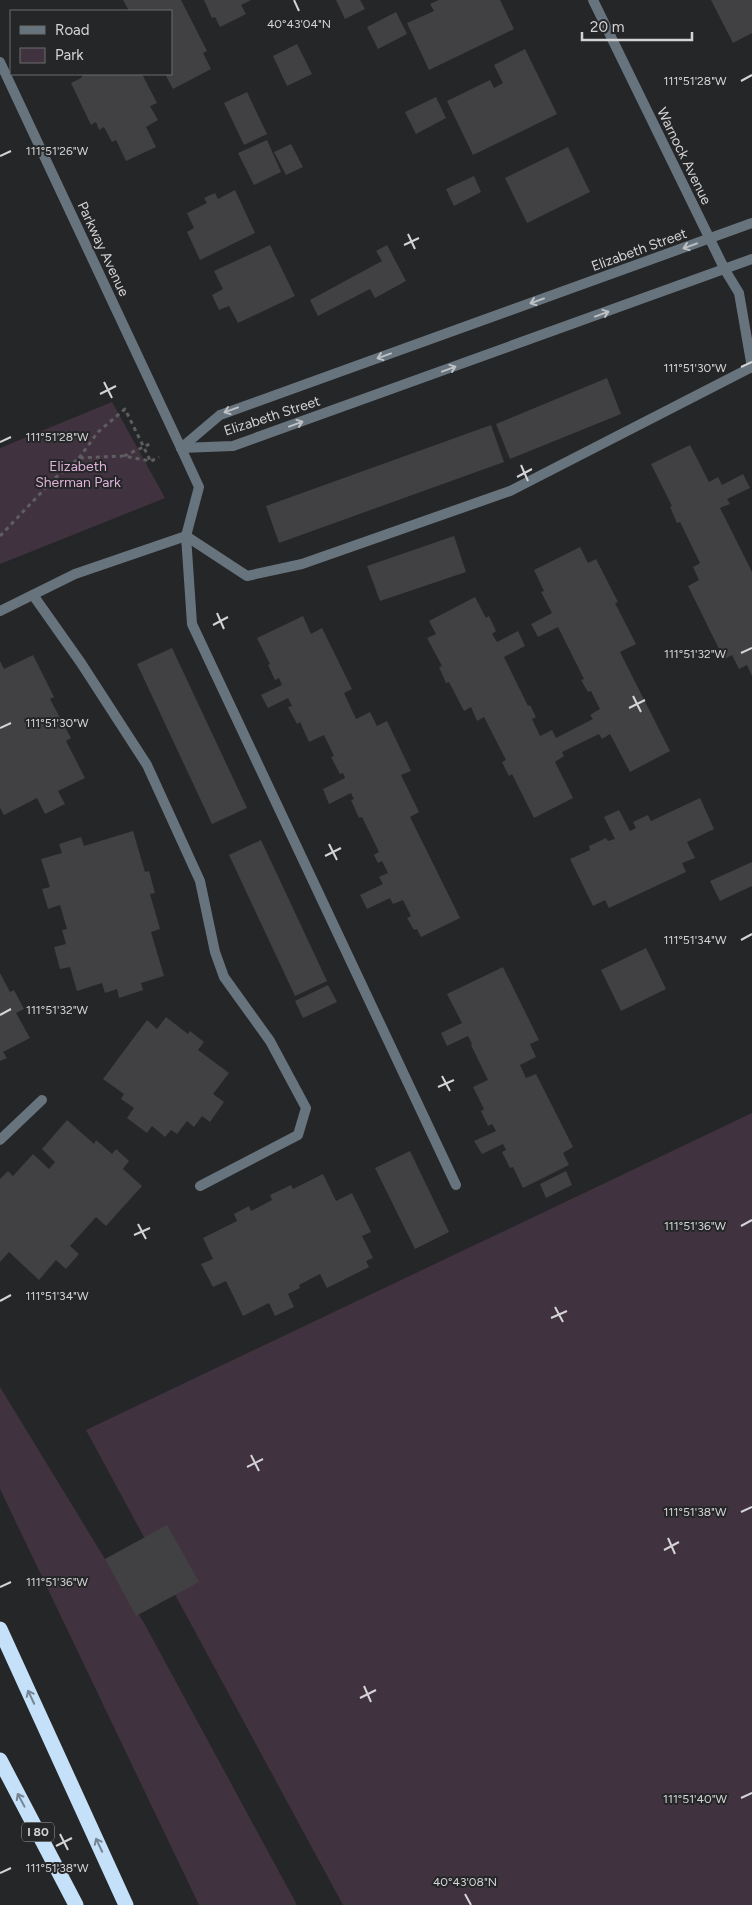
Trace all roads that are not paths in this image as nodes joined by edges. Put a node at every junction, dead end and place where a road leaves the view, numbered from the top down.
1 (593, 0) edge
2 (0, 62) edge
3 (752, 223) edge
4 (710, 239) junction
5 (752, 259) edge
6 (724, 270) junction
7 (752, 368) edge
8 (181, 448) junction
9 (186, 536) junction
10 (33, 595) junction
11 (0, 611) edge
12 (42, 1100) dead end
13 (0, 1140) edge
14 (456, 1185) dead end
15 (200, 1186) dead end
16 (0, 1628) edge
17 (0, 1760) edge
18 (76, 1905) edge
19 (126, 1905) edge

1 - 4 street, Warnock Avenue
2 - 8 street, Parkway Avenue
3 - 4 street, Elizabeth Street
4 - 6 street, Warnock Avenue
4 -> 8 street, Elizabeth Street
5 - 6 street, Elizabeth Street
6 - 7 street, Warnock Avenue
8 -> 6 street, Elizabeth Street
7 - 9 street
8 - 9 street, Parkway Avenue
9 - 10 street
9 - 14 street, Parkway Avenue
10 - 11 street
10 - 15 street
12 - 13 street
19 -> 16 highway
18 -> 17 highway, I 80

